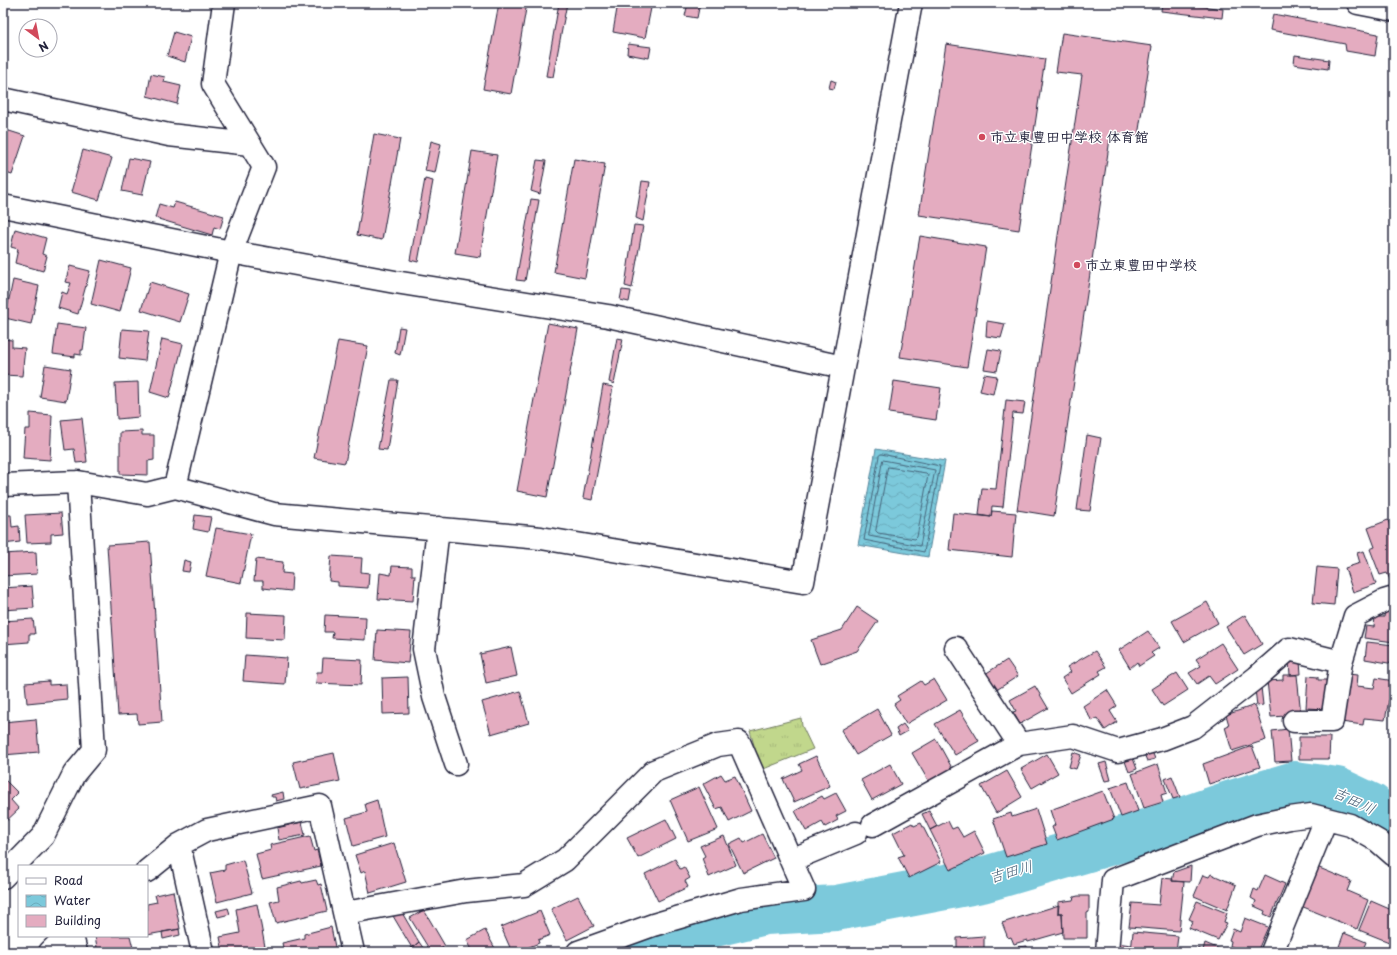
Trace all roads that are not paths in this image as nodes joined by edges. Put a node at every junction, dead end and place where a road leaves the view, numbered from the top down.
1 (224, 3) edge
2 (911, 3) edge
3 (1358, 3) edge
4 (1392, 12) edge
5 (3, 99) edge
6 (250, 144) junction
7 (3, 206) edge
8 (231, 252) junction
9 (843, 367) junction
10 (78, 482) junction
11 (3, 485) edge
12 (174, 487) junction
13 (438, 528) junction
14 (1394, 598) edge
15 (956, 648) dead end
16 (1341, 662) junction
17 (1294, 721) dead end
18 (1019, 744) junction
19 (456, 764) dead end
20 (1326, 819) junction
21 (179, 845) junction
22 (1394, 855) edge
23 (791, 860) junction
24 (148, 870) edge
25 (3, 877) edge
26 (345, 913) junction
27 (65, 937) edge
28 (72, 937) edge
29 (50, 952) edge
30 (76, 952) edge
31 (204, 952) edge
32 (353, 952) edge
33 (578, 952) edge
34 (1107, 952) edge
35 (1272, 952) edge

1 - 6 street
2 - 9 street
3 - 4 street
5 - 6 street
6 - 8 street
7 - 8 street
8 - 9 street
8 - 12 street
9 - 13 street
10 - 11 street
10 - 12 street
10 - 25 street
12 - 13 street
13 - 19 street
14 - 16 street
15 - 18 street
16 - 17 street
16 - 18 street
18 - 23 street
20 - 22 street
20 - 34 street
20 - 35 street
21 - 24 street
21 - 26 street
21 - 31 street
23 - 26 street
23 - 33 street
26 - 32 street
27 - 29 street
28 - 30 street

